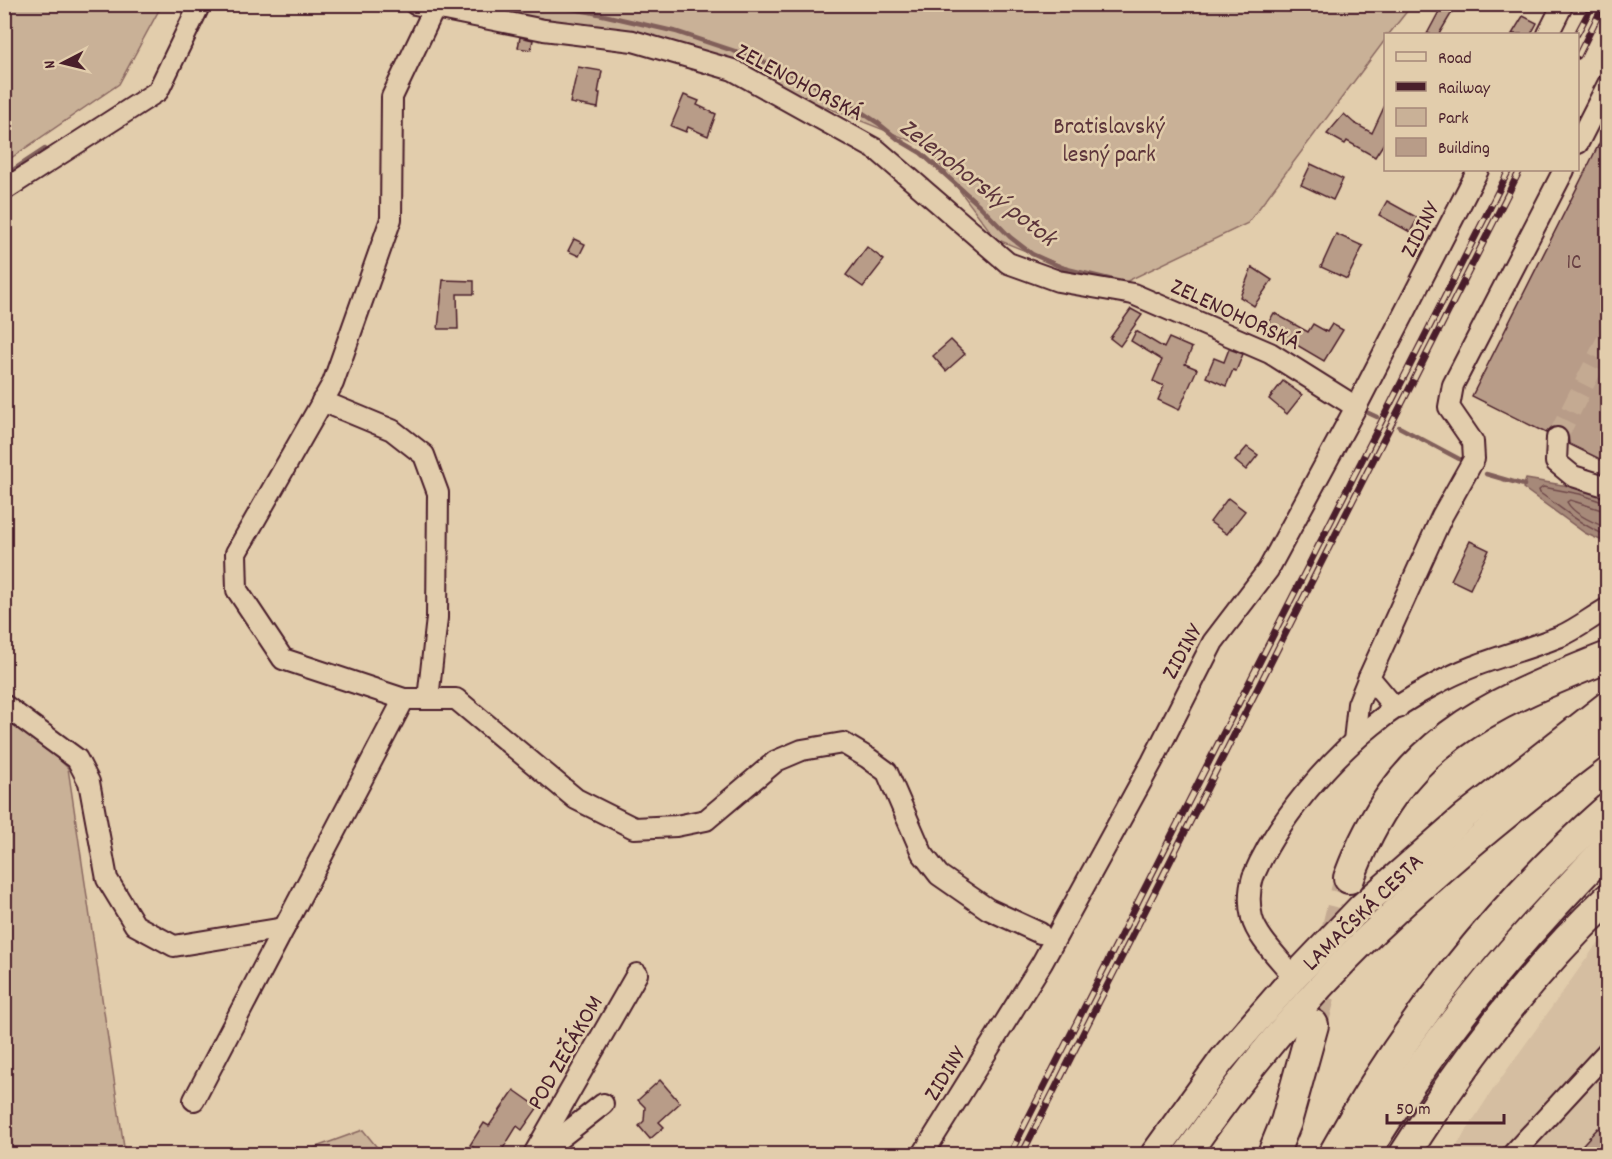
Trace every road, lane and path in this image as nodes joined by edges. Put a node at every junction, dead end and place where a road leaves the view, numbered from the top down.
1 (200, 4) edge
2 (1563, 4) edge
3 (425, 7) edge
4 (1548, 33) edge
5 (1608, 84) edge
6 (1579, 140) edge
7 (1477, 171) edge
8 (1563, 171) edge
9 (4, 190) edge
10 (322, 401) junction
11 (1356, 407) junction
12 (1557, 438) tunnel mouth
13 (1608, 487) edge
14 (1608, 608) edge
15 (1608, 657) edge
16 (1369, 677) junction
17 (404, 699) junction
18 (428, 699) junction
19 (1608, 704) edge
20 (4, 705) edge
21 (1398, 708) junction
22 (1608, 736) edge
23 (1354, 741) junction
24 (1608, 809) edge
25 (1608, 848) edge
26 (1349, 878) tunnel mouth
27 (1608, 899) edge
28 (284, 928) junction
29 (1040, 933) dead end
30 (637, 974) dead end
31 (1294, 977) junction
32 (1313, 1025) tunnel mouth
33 (1608, 1051) edge
34 (194, 1100) dead end
35 (603, 1104) dead end
36 (1351, 1122) junction
37 (538, 1149) edge
38 (923, 1155) edge
39 (1154, 1155) edge
40 (1187, 1155) edge
41 (1273, 1155) edge
42 (1315, 1155) edge
43 (1334, 1155) edge
44 (1365, 1155) edge
45 (1406, 1155) edge
46 (1513, 1155) edge

1 - 9 street
2 - 4 street
3 - 10 street
3 - 11 street, ZELENOHORSKÁ
5 - 6 street
7 - 11 street, ZIDINY
8 - 16 street
10 - 17 street
10 - 18 street
11 - 38 street, ZIDINY
12 - 13 street
14 - 21 street
15 - 26 highway
16 - 21 street
16 - 23 street
17 - 18 street
17 - 28 street
18 - 29 street
19 - 31 main road, LAMAČSKÁ CESTA
20 - 28 street
21 - 23 street
22 - 40 main road, LAMAČSKÁ CESTA
23 - 31 street
24 - 36 highway
25 - 44 highway
27 - 45 highway
28 - 34 street
30 - 37 street, POD ZEČÁKOM
31 - 39 main road, LAMAČSKÁ CESTA
32 - 41 highway
33 - 46 street
35 - 37 street
36 - 42 highway
36 - 43 highway

